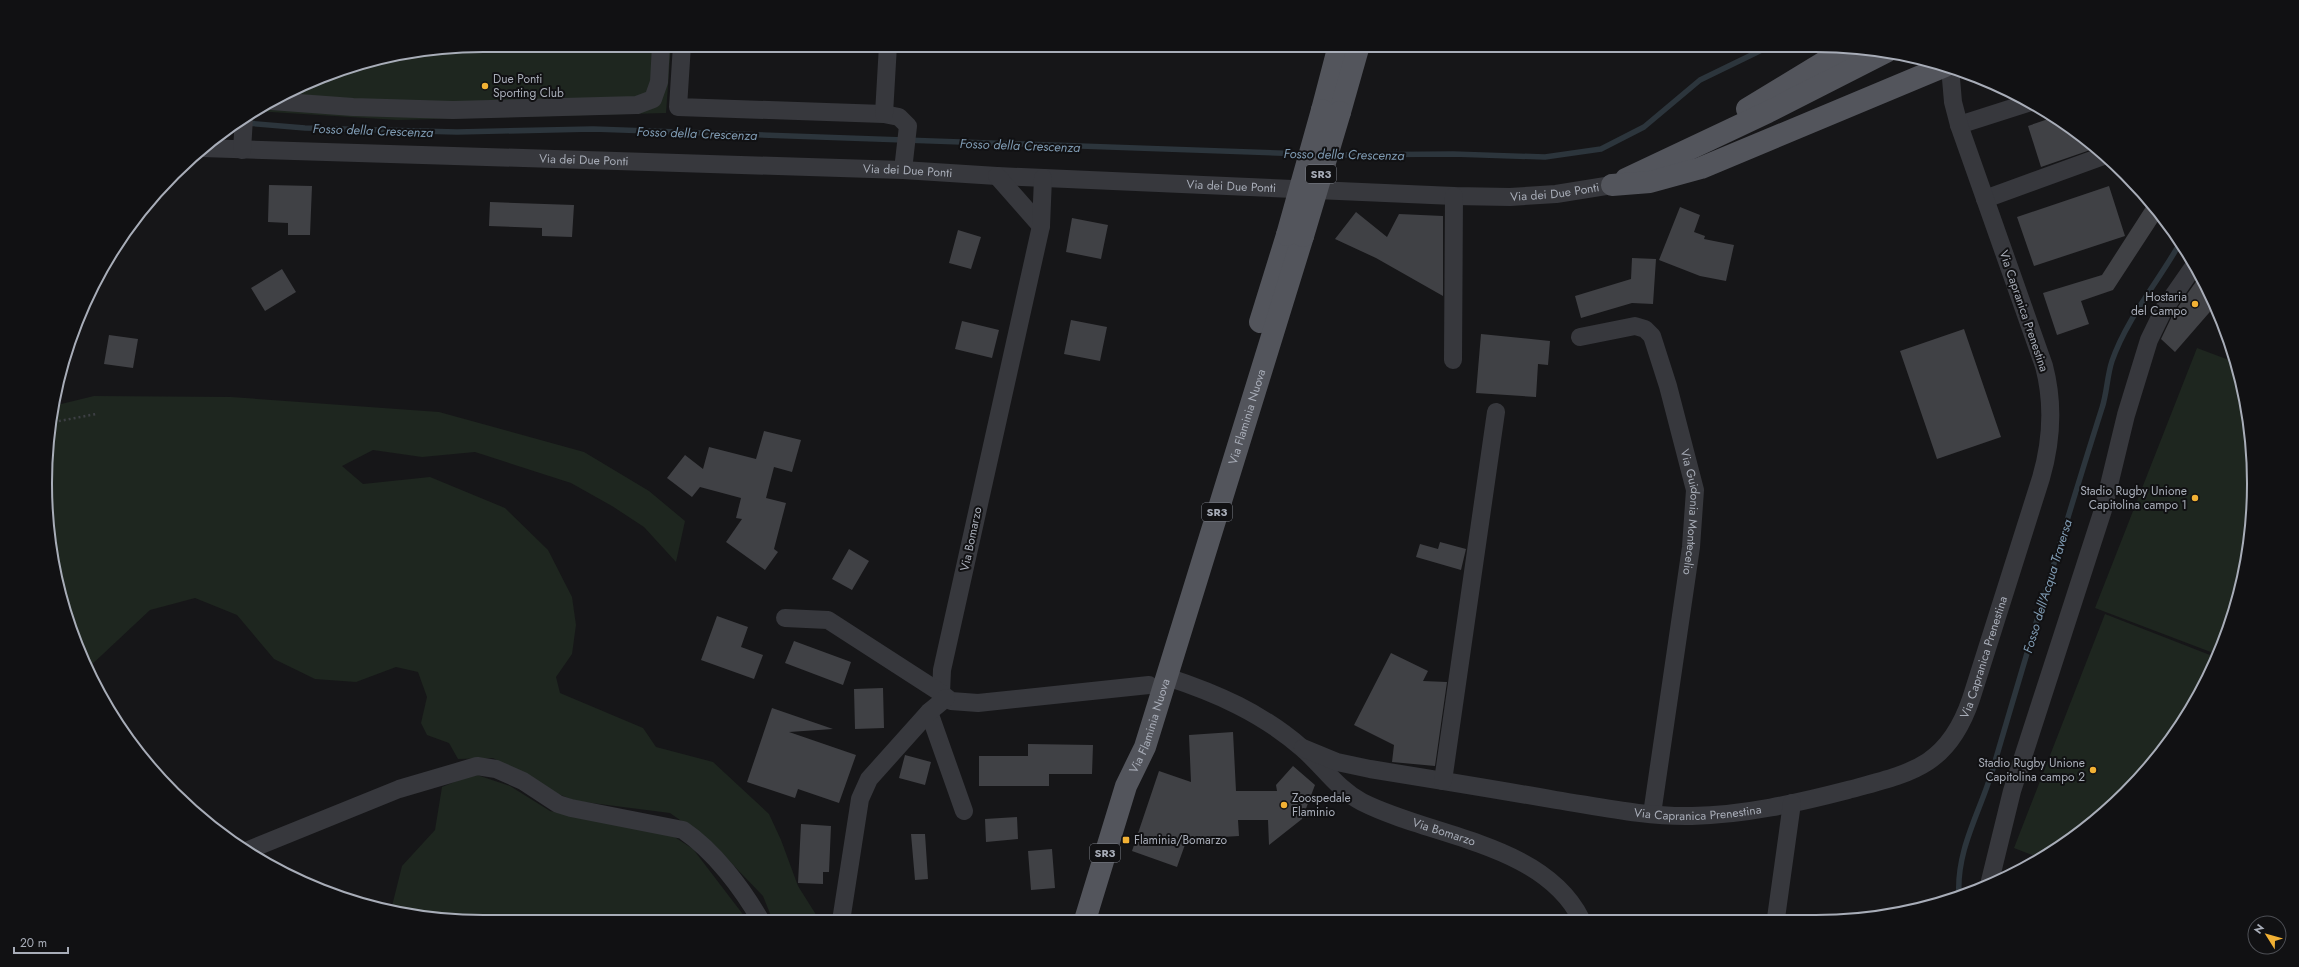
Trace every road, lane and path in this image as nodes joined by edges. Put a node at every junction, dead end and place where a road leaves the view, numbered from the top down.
1 (660, 52) edge
2 (682, 52) edge
3 (888, 52) edge
4 (1338, 52) edge
5 (1356, 52) edge
6 (1839, 53) edge
7 (1877, 57) edge
8 (1936, 70) edge
9 (1951, 74) edge
10 (283, 102) edge
11 (2022, 105) edge
12 (1331, 111) junction
13 (884, 114) junction
14 (243, 125) edge
15 (1959, 125) junction
16 (242, 143) junction
17 (214, 146) edge
18 (1680, 151) junction
19 (2099, 158) edge
20 (905, 162) junction
21 (997, 176) junction
22 (1043, 178) junction
23 (1612, 185) junction
24 (1454, 196) junction
25 (1985, 200) junction
26 (1041, 226) junction
27 (2191, 271) edge
28 (1580, 337) dead end
29 (1453, 360) dead end
30 (1496, 412) dead end
31 (96, 414) dead end
32 (57, 422) edge
33 (785, 618) dead end
34 (1158, 681) junction
35 (943, 696) junction
36 (929, 712) junction
37 (1302, 748) junction
38 (1443, 781) junction
39 (1792, 803) junction
40 (964, 811) dead end
41 (1652, 814) junction
42 (254, 848) edge
43 (1991, 878) edge
44 (757, 915) edge
45 (842, 915) edge
46 (1087, 915) edge
47 (1579, 915) edge
48 (1776, 915) edge

1 - 10 street
2 - 13 street
3 - 13 street
4 - 12 main road, Via Flaminia Nuova / SR3
5 - 12 main road, Via Flaminia Nuova / SR3
6 - 18 main road
7 - 18 main road
8 - 23 main road
9 - 15 street, Via Capranica Prenestina
11 - 15 street
12 - 34 main road, Via Flaminia Nuova / SR3, bridge
13 - 20 street
14 - 16 street
15 - 25 street, Via Capranica Prenestina
16 - 17 street, Via dei Due Ponti
16 - 20 street, Via dei Due Ponti
18 - 23 main road
19 - 25 street
20 - 21 street, Via dei Due Ponti
21 - 22 street, Via dei Due Ponti
21 - 26 street
22 - 24 street, Via dei Due Ponti
22 - 26 street, Via Bomarzo
23 - 24 street, Via dei Due Ponti
24 - 29 street
25 - 39 street, Via Capranica Prenestina
26 - 35 street, Via Bomarzo
27 - 43 street
28 - 41 street, Via Guidonia Montecelio
30 - 38 street
31 - 32 path
33 - 35 street
34 - 35 street, Via Bomarzo
34 - 37 street, Via Bomarzo
34 - 46 main road, Via Flaminia Nuova / SR3
35 - 36 street
36 - 40 street
36 - 45 street
37 - 38 street, Via Bomarzo
37 - 47 street, Via Bomarzo
38 - 41 street, Via Capranica Prenestina
39 - 41 street, Via Capranica Prenestina
39 - 48 street
42 - 44 street

